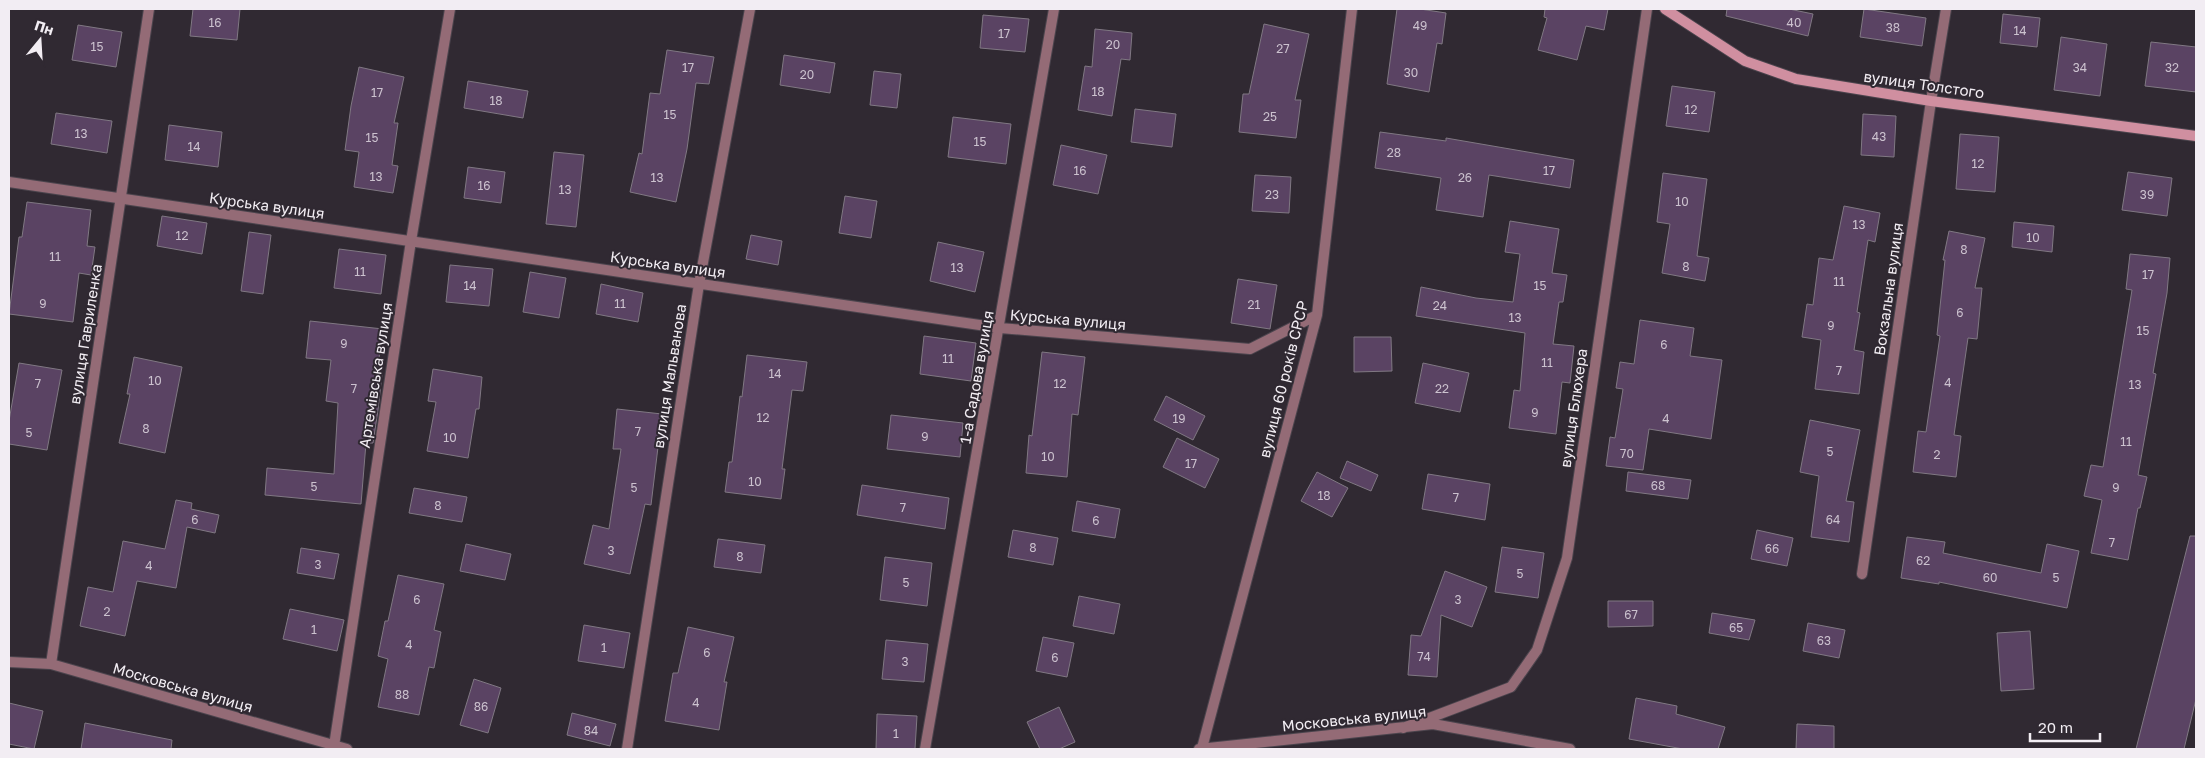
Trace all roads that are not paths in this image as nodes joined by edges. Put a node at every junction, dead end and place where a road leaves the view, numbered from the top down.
1 (149, 9) edge
2 (450, 9) edge
3 (750, 9) edge
4 (1054, 9) edge
5 (1352, 9) edge
6 (1647, 9) edge
7 (1665, 9) edge
8 (1946, 9) edge
9 (1931, 101) junction
10 (2196, 136) edge
11 (9, 182) edge
12 (120, 198) junction
13 (411, 242) junction
14 (699, 284) junction
15 (1317, 315) junction
16 (1000, 328) junction
17 (1862, 574) dead end
18 (9, 662) edge
19 (51, 664) junction
20 (1404, 728) junction
21 (334, 746) junction
22 (347, 749) edge
23 (627, 749) edge
24 (925, 749) edge
25 (1200, 749) edge
26 (1570, 749) edge

1 - 12 street, вулиця Гавриленка
2 - 13 street, Артемівська вулиця
3 - 14 street, вулиця Мальванова
4 - 16 street, 1-а Садова вулиця
5 - 15 street, вулиця 60 років СРСР
6 - 20 street, вулиця Блюхера
7 - 9 street, вулиця Толстого
8 - 9 street, Вокзальна вулиця
9 - 10 street, вулиця Толстого
9 - 17 street, Вокзальна вулиця
11 - 12 street, Курська вулиця
12 - 13 street, Курська вулиця
12 - 19 street, вулиця Гавриленка
13 - 14 street, Курська вулиця
13 - 21 street, Артемівська вулиця
14 - 16 street, Курська вулиця
14 - 23 street, вулиця Мальванова
15 - 16 street, Курська вулиця
15 - 25 street, вулиця 60 років СРСР
16 - 24 street, 1-а Садова вулиця
18 - 19 street, Московська вулиця
19 - 21 street, Московська вулиця
20 - 25 street, Московська вулиця
20 - 26 street, Московська вулиця
21 - 22 street, Московська вулиця

